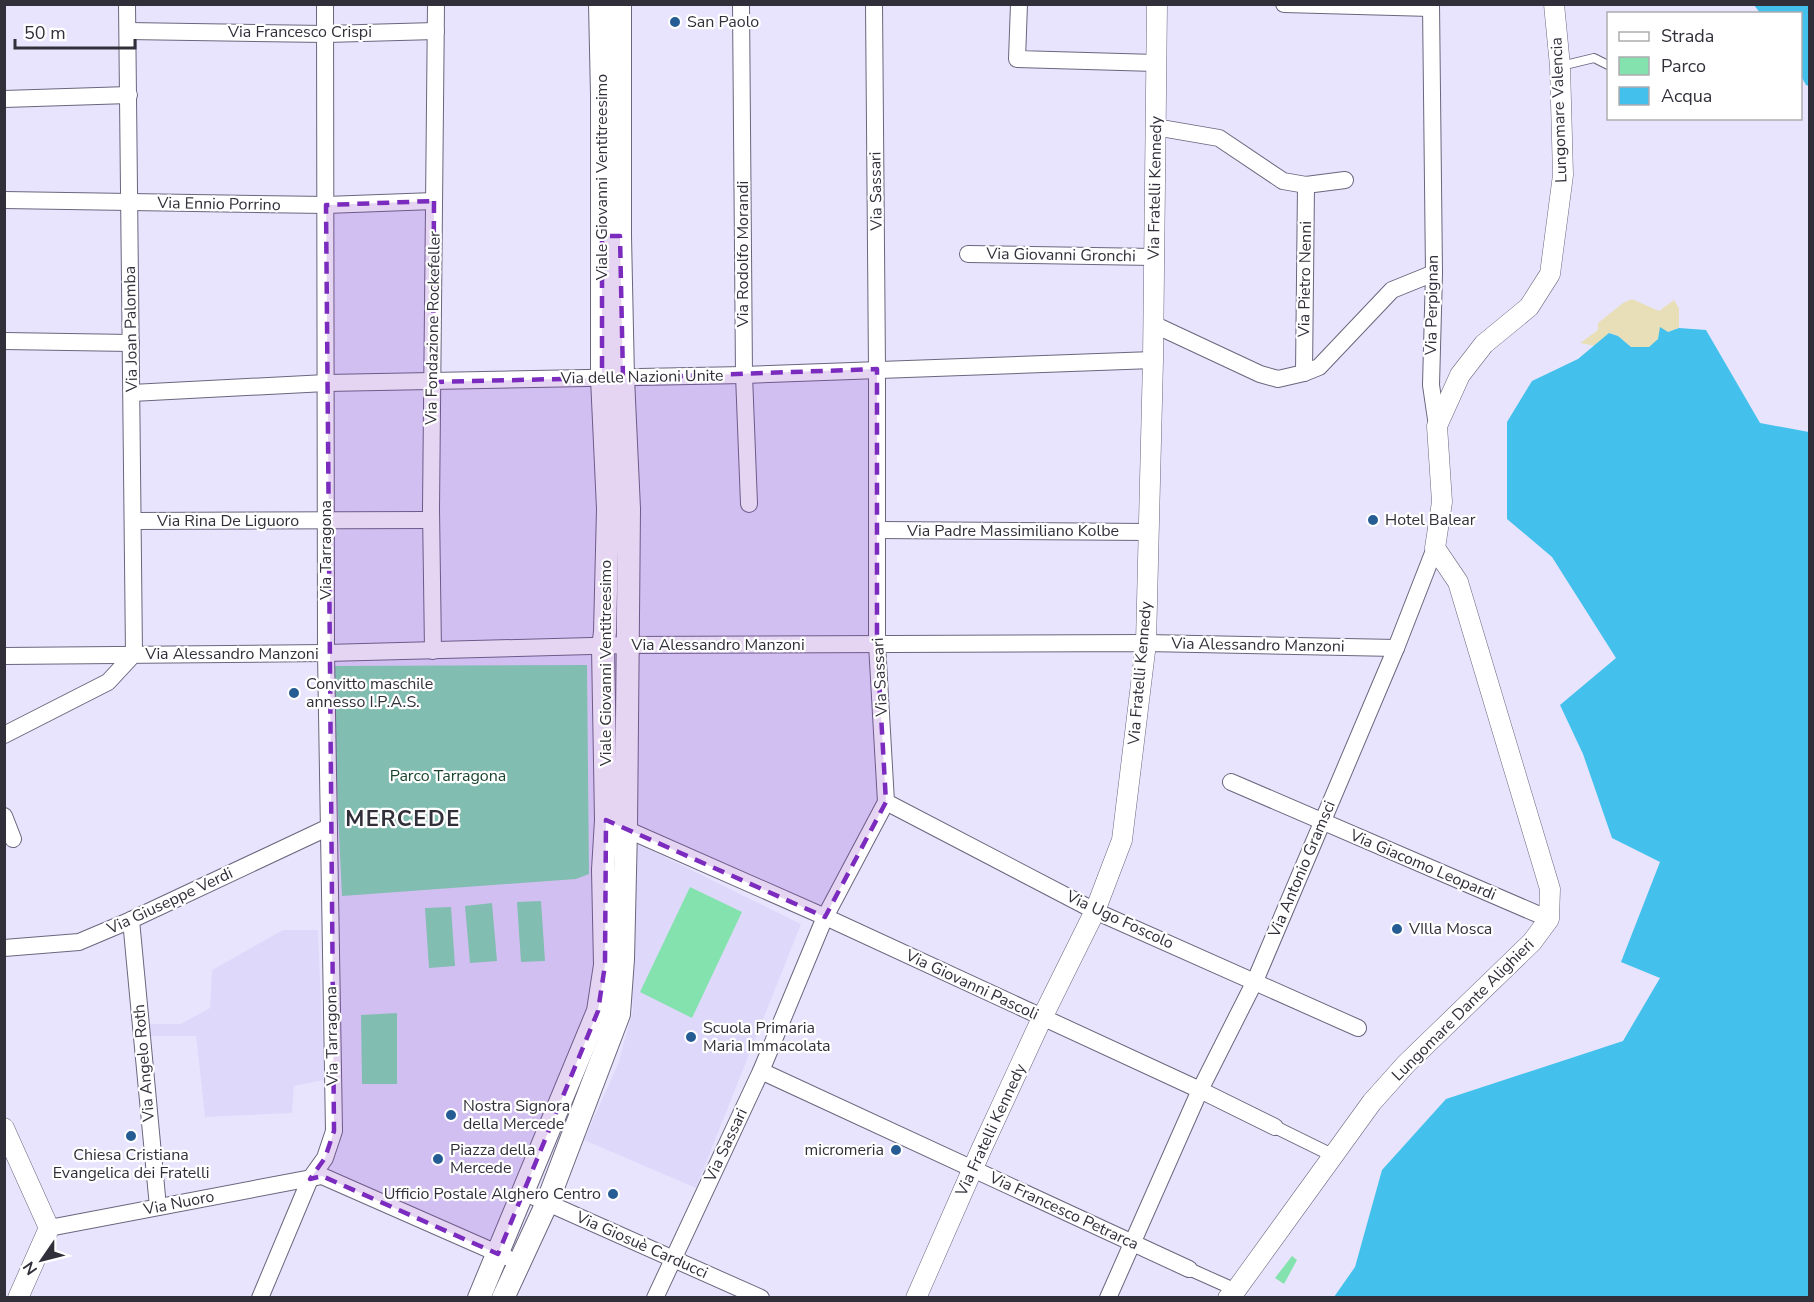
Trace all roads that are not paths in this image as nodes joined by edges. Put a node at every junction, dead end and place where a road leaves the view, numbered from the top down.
1 (128, 4) edge
2 (325, 4) edge
3 (436, 4) edge
4 (600, 4) edge
5 (620, 4) edge
6 (741, 4) edge
7 (874, 4) edge
8 (1019, 4) edge
9 (1156, 4) edge
10 (1284, 4) edge
11 (1554, 4) edge
12 (1431, 6) edge
13 (128, 31) junction
14 (436, 31) junction
15 (326, 34) junction
16 (1156, 63) junction
17 (1607, 64) edge
18 (1560, 66) junction
19 (129, 95) junction
20 (611, 95) junction
21 (4, 99) edge
22 (1155, 127) junction
23 (1345, 180) dead end
24 (1306, 185) junction
25 (4, 200) edge
26 (434, 201) junction
27 (130, 202) junction
28 (326, 205) junction
29 (968, 254) dead end
30 (1154, 257) junction
31 (1434, 273) junction
32 (1153, 324) junction
33 (4, 341) edge
34 (131, 343) junction
35 (1153, 360) junction
36 (877, 369) junction
37 (1304, 373) junction
38 (744, 375) junction
39 (613, 378) junction
40 (433, 381) junction
41 (326, 383) junction
42 (132, 393) junction
43 (1437, 426) junction
44 (748, 504) dead end
45 (619, 509) junction
46 (431, 520) junction
47 (133, 521) junction
48 (326, 522) junction
49 (877, 530) junction
50 (1149, 532) junction
51 (1436, 548) junction
52 (1146, 643) junction
53 (877, 644) junction
54 (628, 645) junction
55 (603, 647) junction
56 (1396, 648) junction
57 (433, 651) junction
58 (326, 653) junction
59 (134, 654) junction
60 (4, 656) edge
61 (4, 735) edge
62 (1231, 782) dead end
63 (886, 802) junction
64 (4, 816) edge
65 (1322, 822) junction
66 (616, 824) junction
67 (329, 827) junction
68 (13, 839) dead end
69 (1095, 911) junction
70 (825, 917) junction
71 (1549, 919) junction
72 (131, 920) junction
73 (4, 948) edge
74 (1255, 981) junction
75 (1042, 1018) junction
76 (1358, 1028) dead end
77 (761, 1071) junction
78 (1200, 1090) junction
79 (1275, 1127) joint
80 (4, 1128) edge
81 (1334, 1156) junction
82 (973, 1169) junction
83 (310, 1179) junction
84 (524, 1192) junction
85 (547, 1203) junction
86 (158, 1207) junction
87 (49, 1228) junction
88 (1132, 1243) junction
89 (498, 1254) junction
90 (672, 1258) junction
91 (519, 1262) junction
92 (1189, 1269) joint
93 (1232, 1294) edge
94 (18, 1298) edge
95 (260, 1298) edge
96 (479, 1298) edge
97 (503, 1298) edge
98 (655, 1298) edge
99 (761, 1298) edge
100 (916, 1298) edge
101 (1108, 1298) edge

1 - 13 street, Via Joan Palomba
2 - 15 street, Via Tarragona
3 - 14 street, Via Fondazione Rockefeller
4 - 20 main road, Viale Giovanni Ventitreesimo
5 - 20 main road, Viale Giovanni Ventitreesimo
6 - 38 street, Via Rodolfo Morandi
7 - 36 street, Via Sassari
8 - 16 street
9 - 16 street, Via Fratelli Kennedy
10 - 12 street
11 - 18 street, Lungomare Valencia
12 - 31 street, Via Perpignan
13 - 15 street, Via Francesco Crispi
13 - 19 street, Via Joan Palomba
14 - 15 street, Via Francesco Crispi
14 - 26 street, Via Fondazione Rockefeller
15 - 28 street, Via Tarragona
16 - 22 street, Via Fratelli Kennedy
17 - 18 lane
18 - 43 street, Lungomare Valencia
19 - 21 street
19 - 27 street, Via Joan Palomba
20 - 39 main road, Viale Giovanni Ventitreesimo
22 - 24 street
22 - 30 street, Via Fratelli Kennedy
23 - 24 street
24 - 37 street, Via Pietro Nenni
25 - 27 street, Via Ennio Porrino
26 - 28 street, Via Ennio Porrino
26 - 40 street, Via Fondazione Rockefeller
27 - 28 street, Via Ennio Porrino
27 - 34 street, Via Joan Palomba
28 - 41 street, Via Tarragona
29 - 30 street, Via Giovanni Gronchi
30 - 32 street, Via Fratelli Kennedy
31 - 37 street
31 - 43 street, Via Perpignan
32 - 35 street, Via Fratelli Kennedy
32 - 37 street
33 - 34 street
34 - 42 street, Via Joan Palomba
35 - 36 street, Via delle Nazioni Unite
35 - 50 street, Via Fratelli Kennedy
36 - 38 street, Via delle Nazioni Unite
36 - 49 street, Via Sassari
38 - 39 street, Via delle Nazioni Unite
38 - 44 street, Via Rodolfo Morandi
39 - 40 street, Via delle Nazioni Unite
39 - 45 main road, Viale Giovanni Ventitreesimo
40 - 41 street, Via delle Nazioni Unite
40 - 46 street, Via Fondazione Rockefeller
41 - 42 street, Via delle Nazioni Unite
41 - 48 street, Via Tarragona
42 - 47 street, Via Joan Palomba
43 - 51 street, Via Antonio Gramsci
45 - 54 main road, Viale Giovanni Ventitreesimo
45 - 55 main road, Viale Giovanni Ventitreesimo
46 - 48 street, Via Rina De Liguoro
46 - 57 street, Via Fondazione Rockefeller
47 - 48 street, Via Rina De Liguoro
47 - 59 street, Via Joan Palomba
48 - 58 street, Via Tarragona
49 - 50 street, Via Padre Massimiliano Kolbe
49 - 53 street, Via Sassari
50 - 52 street, Via Fratelli Kennedy
51 - 56 street, Via Antonio Gramsci
51 - 71 street
52 - 53 street, Via Alessandro Manzoni
52 - 56 street, Via Alessandro Manzoni
52 - 69 street, Via Fratelli Kennedy
53 - 54 street, Via Alessandro Manzoni
53 - 63 street, Via Sassari
54 - 55 street, Via Alessandro Manzoni
54 - 66 main road, Viale Giovanni Ventitreesimo
55 - 57 street, Via Alessandro Manzoni
55 - 66 main road, Viale Giovanni Ventitreesimo
56 - 65 street, Via Antonio Gramsci
57 - 58 street, Via Alessandro Manzoni
58 - 59 street, Via Alessandro Manzoni
58 - 67 street, Via Tarragona
59 - 60 street, Via Alessandro Manzoni
59 - 61 street
62 - 65 street, Via Giacomo Leopardi
63 - 69 street, Via Ugo Foscolo
63 - 70 street, Via Sassari
64 - 68 street
65 - 71 street, Via Giacomo Leopardi
65 - 74 street, Via Antonio Gramsci
66 - 70 street, Via Giovanni Pascoli
66 - 84 main road, Viale Giovanni Ventitreesimo
66 - 85 main road, Viale Giovanni Ventitreesimo
67 - 72 street, Via Giuseppe Verdi
67 - 83 street, Via Tarragona
69 - 74 street, Via Ugo Foscolo
69 - 75 street, Via Fratelli Kennedy
70 - 75 street, Via Giovanni Pascoli
70 - 77 street, Via Sassari
71 - 81 street, Lungomare Dante Alighieri
72 - 73 street, Via Giuseppe Verdi
72 - 86 street, Via Angelo Roth
74 - 76 street, Via Ugo Foscolo
74 - 78 street, Via Antonio Gramsci
75 - 78 street, Via Giovanni Pascoli
75 - 82 street, Via Fratelli Kennedy
77 - 82 street, Via Francesco Petrarca
77 - 90 street, Via Sassari
78 - 79 street, Via Giovanni Pascoli
78 - 88 street, Via Antonio Gramsci
79 - 81 street, Via Giovanni Pascoli
80 - 87 street
81 - 93 street, Lungomare Dante Alighieri
82 - 88 street, Via Francesco Petrarca
82 - 100 street, Via Fratelli Kennedy
83 - 86 street, Via Nuoro
83 - 89 street, Via Nuoro
83 - 95 street
84 - 85 street, Via Giosuè Carducci
84 - 89 main road, Viale Giovanni Ventitreesimo
85 - 90 street, Via Giosuè Carducci
85 - 91 main road, Viale Giovanni Ventitreesimo
86 - 87 street, Via Nuoro
87 - 94 street
88 - 92 street, Via Francesco Petrarca
88 - 101 street, Via Antonio Gramsci
89 - 91 street
89 - 96 main road, Viale Giovanni Ventitreesimo
90 - 98 street, Via Sassari
90 - 99 street, Via Giosuè Carducci
91 - 97 main road, Viale Giovanni Ventitreesimo
92 - 93 street, Via Francesco Petrarca

